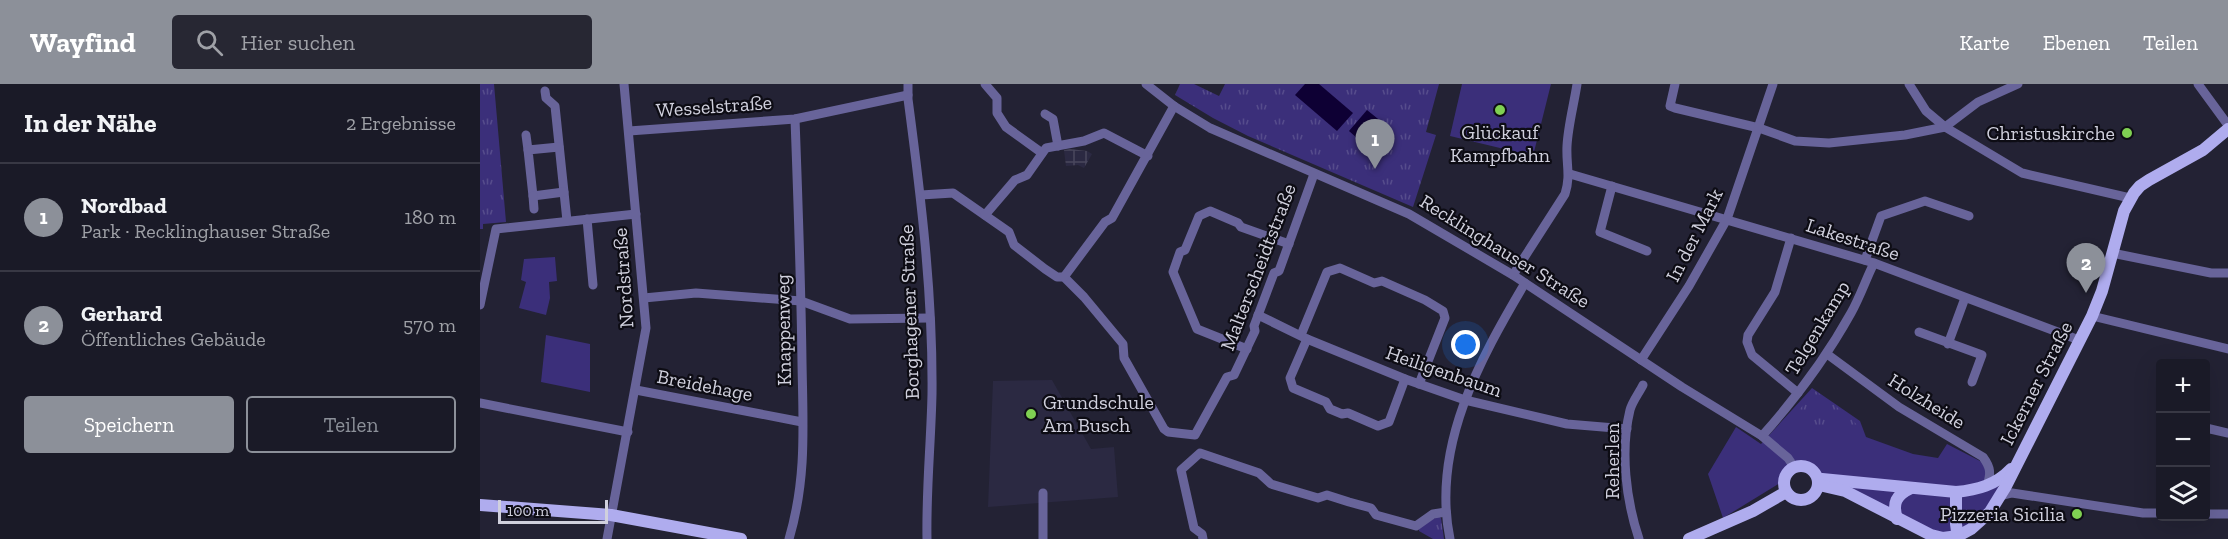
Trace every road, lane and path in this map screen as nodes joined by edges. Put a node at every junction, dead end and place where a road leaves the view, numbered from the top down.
1 (624, 84) edge
2 (908, 84) edge
3 (985, 84) edge
4 (1146, 84) edge
5 (1577, 84) edge
6 (1675, 84) edge
7 (1773, 84) edge
8 (1909, 84) edge
9 (2198, 84) edge
10 (2014, 85) edge
11 (545, 91) dead end
12 (908, 95) junction
13 (1174, 106) junction
14 (1046, 114) dead end
15 (795, 119) junction
16 (1945, 127) junction
17 (2228, 127) edge
18 (1759, 128) junction
19 (629, 130) junction
20 (526, 135) dead end
21 (1058, 146) junction
22 (559, 147) junction
23 (528, 150) junction
24 (1042, 153) junction
25 (1148, 156) junction
26 (1314, 174) junction
27 (1570, 174) junction
28 (1612, 186) junction
29 (564, 192) junction
30 (921, 195) junction
31 (533, 196) junction
32 (2130, 198) junction
33 (534, 209) dead end
34 (636, 214) junction
35 (986, 215) junction
36 (1969, 216) dead end
37 (587, 219) junction
38 (1727, 219) junction
39 (567, 221) junction
40 (1791, 238) junction
41 (1289, 244) junction
42 (1647, 251) dead end
43 (2112, 253) junction
44 (1870, 262) junction
45 (2228, 273) edge
46 (1514, 275) junction
47 (1064, 277) junction
48 (1525, 283) junction
49 (593, 285) dead end
50 (644, 298) junction
51 (1965, 298) junction
52 (801, 301) junction
53 (480, 305) edge
54 (1258, 315) junction
55 (2092, 316) junction
56 (930, 318) junction
57 (1919, 332) dead end
58 (1304, 337) junction
59 (2079, 340) junction
60 (1948, 344) junction
61 (1247, 349) junction
62 (2228, 349) edge
63 (1827, 354) junction
64 (1641, 360) junction
65 (1405, 379) junction
66 (1972, 382) dead end
67 (1419, 384) junction
68 (1643, 385) dead end
69 (636, 390) junction
70 (1798, 393) junction
71 (1465, 400) junction
72 (480, 403) edge
73 (802, 422) junction
74 (1627, 429) junction
75 (2210, 429) edge
76 (628, 432) junction
77 (2228, 433) edge
78 (1762, 436) junction
79 (2018, 461) junction
80 (1794, 467) junction
81 (1818, 482) junction
82 (1987, 486) junction
83 (1911, 488) junction
84 (1786, 492) junction
85 (1956, 492) junction
86 (1043, 493) dead end
87 (2000, 496) junction
88 (480, 505) edge
89 (1446, 512) junction
90 (2156, 513) edge
91 (611, 514) junction
92 (2210, 514) edge
93 (2228, 514) edge
94 (1897, 519) junction
95 (1944, 538) edge
96 (1958, 538) edge
97 (608, 539) edge
98 (741, 539) edge
99 (789, 539) edge
100 (927, 539) edge
101 (1043, 539) edge
102 (1203, 539) edge
103 (1450, 539) edge
104 (1639, 539) edge
105 (1689, 539) edge

1 - 19 street, Nordstraße
2 - 12 street, Borghagener Straße
3 - 24 street
4 - 13 street, Recklinghauser Straße
5 - 27 street
6 - 18 street
7 - 18 street, In der Mark
8 - 16 street
9 - 17 street
10 - 16 street
11 - 22 street
12 - 15 street, Wesselstraße
12 - 30 street, Borghagener Straße
13 - 25 street
13 - 26 street, Recklinghauser Straße
14 - 21 street
15 - 19 street, Wesselstraße
15 - 52 street, Knappenweg
16 - 18 street
16 - 32 street
17 - 32 main road, Ickerner Straße
18 - 38 street, In der Mark
19 - 34 street, Nordstraße
20 - 23 street
21 - 24 street
21 - 25 street
22 - 23 street
22 - 29 street
23 - 31 street
24 - 35 street
25 - 47 street
26 - 41 street, Malterscheidtstraße
26 - 46 street, Recklinghauser Straße
27 - 28 street, Lakestraße
27 - 46 street
28 - 38 street, Lakestraße
28 - 42 street
29 - 31 street
29 - 39 street
30 - 35 street
30 - 56 street, Borghagener Straße
31 - 33 street
32 - 43 main road, Ickerner Straße
34 - 37 street
34 - 50 street, Nordstraße
35 - 47 street
36 - 44 street, Telgenkamp
37 - 39 street
37 - 49 street
38 - 40 street, Lakestraße
38 - 64 street, In der Mark
39 - 53 street
40 - 44 street, Lakestraße
40 - 70 street
41 - 54 street, Malterscheidtstraße
41 - 61 street
43 - 45 street
43 - 55 main road, Ickerner Straße
44 - 51 street, Lakestraße
44 - 63 street, Telgenkamp
46 - 48 street, Recklinghauser Straße
47 - 61 street, Malterscheidtstraße
48 - 64 street, Recklinghauser Straße
48 - 71 street
50 - 52 street
50 - 69 street, Nordstraße
51 - 59 street, Lakestraße
51 - 60 street
52 - 56 street
52 - 73 street, Knappenweg
54 - 58 street, Heiligenbaum
54 - 61 street, Malterscheidtstraße
55 - 59 main road, Ickerner Straße
55 - 62 street
56 - 100 street, Borghagener Straße
57 - 60 street
58 - 65 street, Heiligenbaum
58 - 65 street
58 - 67 street
59 - 79 main road, Ickerner Straße
60 - 66 street
63 - 70 street, Telgenkamp
63 - 82 street, Holzheide
64 - 78 street, Recklinghauser Straße
65 - 67 street, Heiligenbaum
67 - 71 street, Heiligenbaum
68 - 74 street, Reherlen
69 - 73 street, Breidehage
69 - 76 street, Nordstraße
70 - 78 street, Telgenkamp
71 - 74 street, Heiligenbaum
71 - 89 street
72 - 76 street
73 - 99 street, Knappenweg
74 - 104 street, Reherlen
75 - 77 street
76 - 91 street, Nordstraße
78 - 80 street, Recklinghauser Straße
79 - 82 main road, Ickerner Straße
79 - 87 main road, Ickerner Straße
80 - 81 main road, Recklinghauser Straße
80 - 84 main road
81 - 83 main road, Recklinghauser Straße
81 - 84 main road
81 - 94 main road, Recklinghauser Straße
82 - 85 main road, Ickerner Straße
83 - 85 main road, Recklinghauser Straße
83 - 94 main road
84 - 105 main road
85 - 96 main road
86 - 101 street
87 - 90 street
87 - 96 main road, Ickerner Straße
88 - 91 main road
89 - 102 street
89 - 103 street
91 - 97 street, Nordstraße
91 - 98 main road
92 - 93 street
94 - 95 main road, Recklinghauser Straße
95 - 96 main road, Recklinghauser Straße

